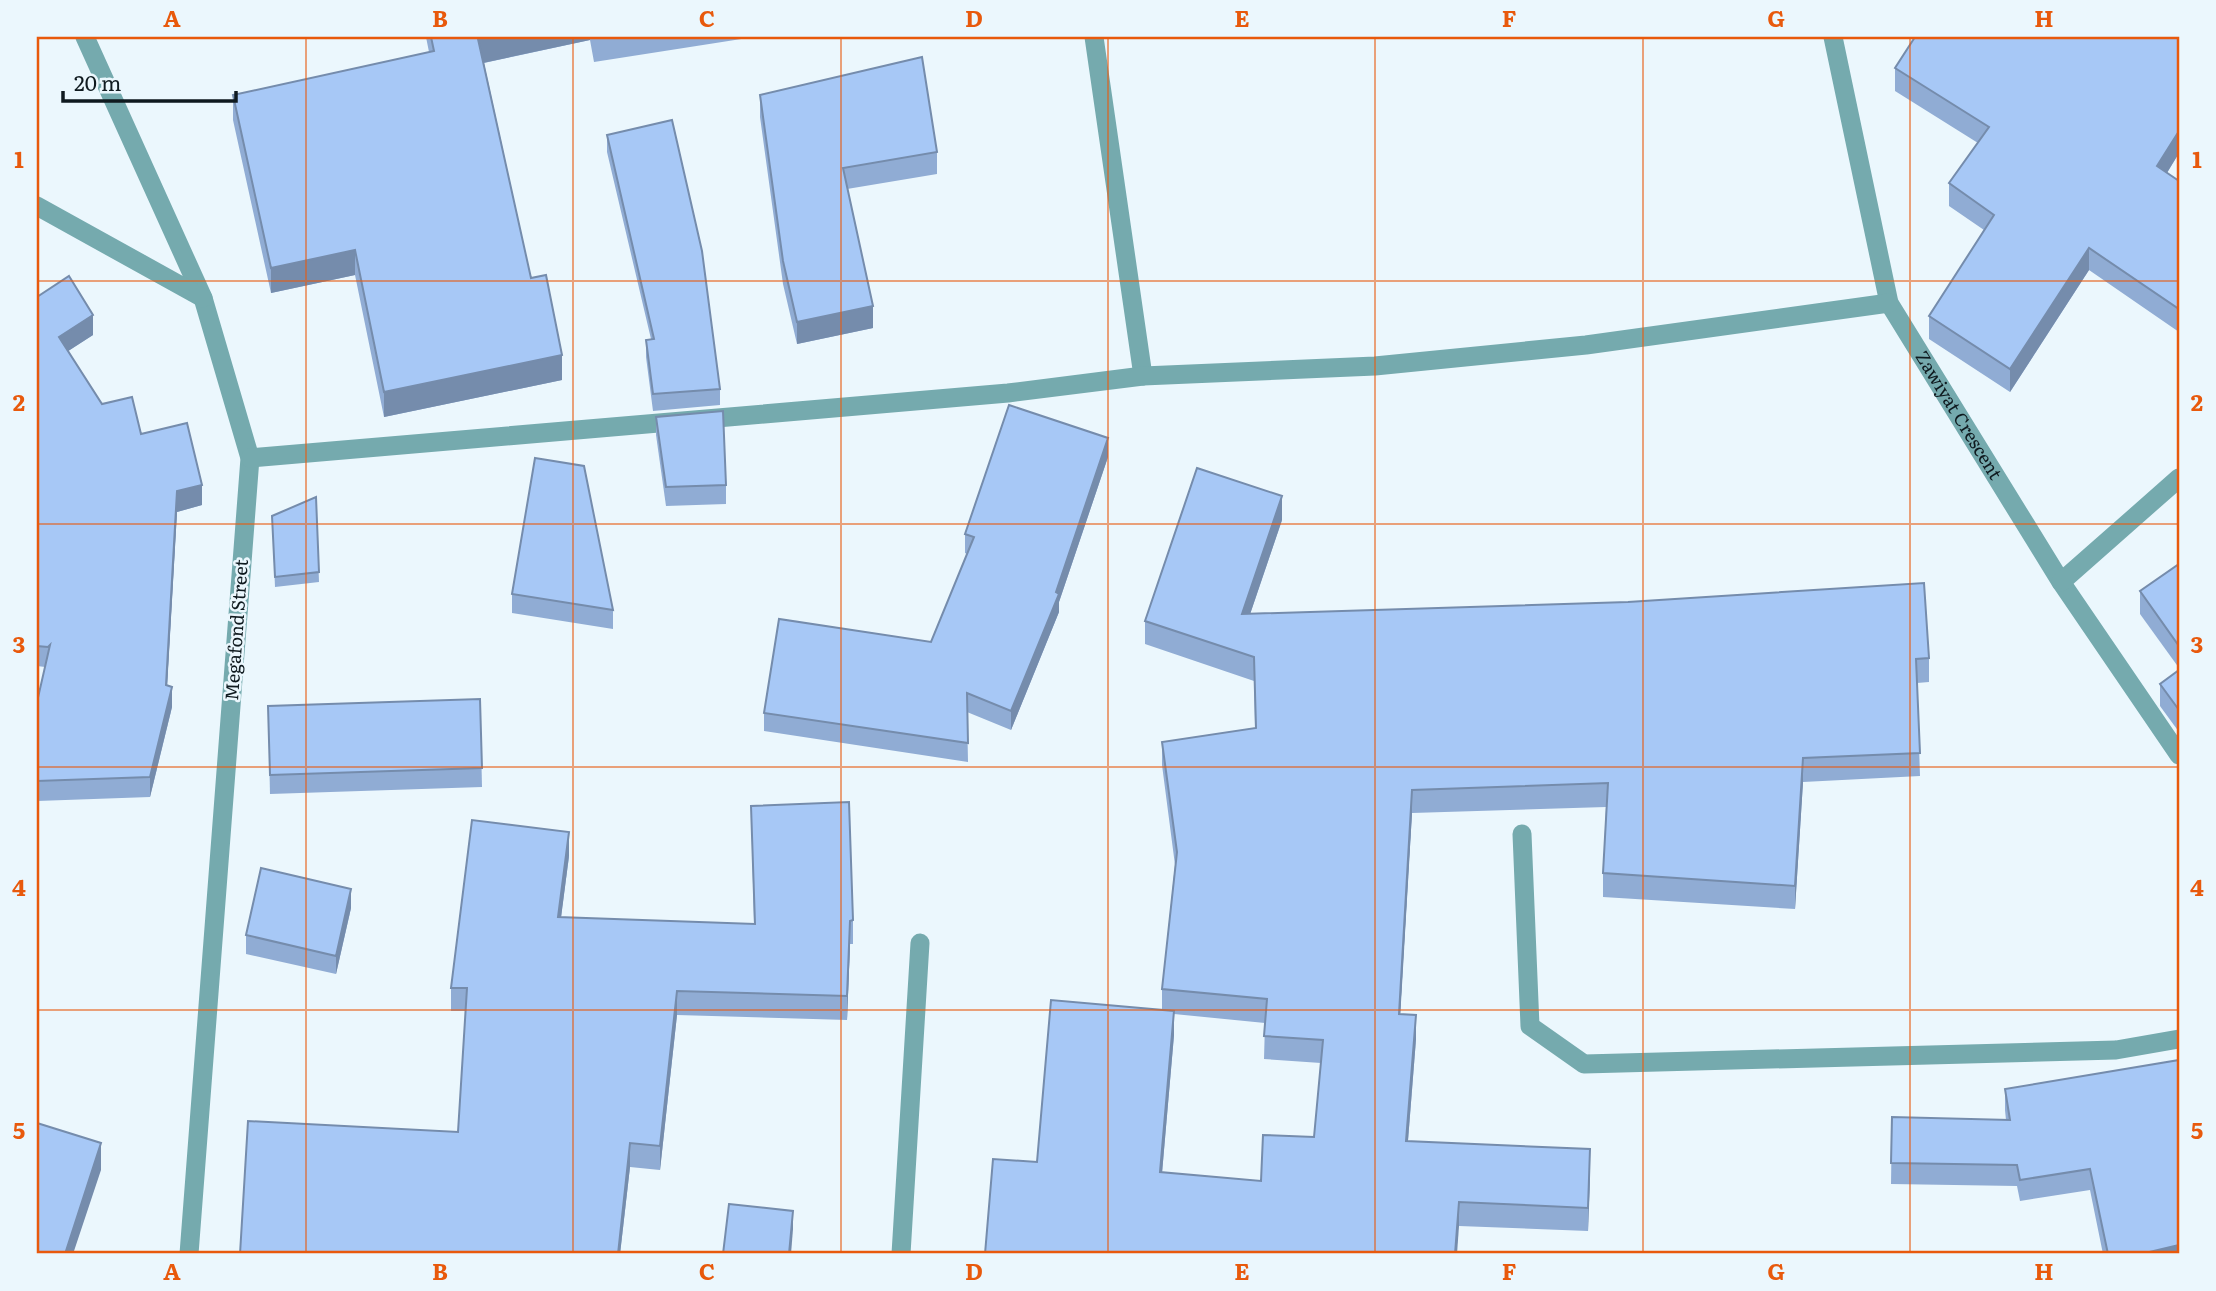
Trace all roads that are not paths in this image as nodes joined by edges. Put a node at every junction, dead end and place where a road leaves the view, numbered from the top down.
1 (85, 37) edge
2 (1094, 37) edge
3 (1833, 37) edge
4 (37, 206) edge
5 (203, 298) junction
6 (1889, 303) junction
7 (1143, 376) junction
8 (250, 458) junction
9 (2179, 478) edge
10 (2061, 582) junction
11 (2179, 755) edge
12 (1522, 834) dead end
13 (920, 943) dead end
14 (2179, 1039) edge
15 (189, 1254) edge
16 (901, 1254) edge

1 - 5 street, Megafond Street
2 - 7 street
3 - 6 street, Zawiyat Crescent
4 - 5 street
5 - 8 street, Megafond Street
6 - 7 street
6 - 10 street, Zawiyat Crescent
7 - 8 street
8 - 15 street, Megafond Street
9 - 10 street
10 - 11 street, Zawiyat Crescent
12 - 14 street
13 - 16 street

